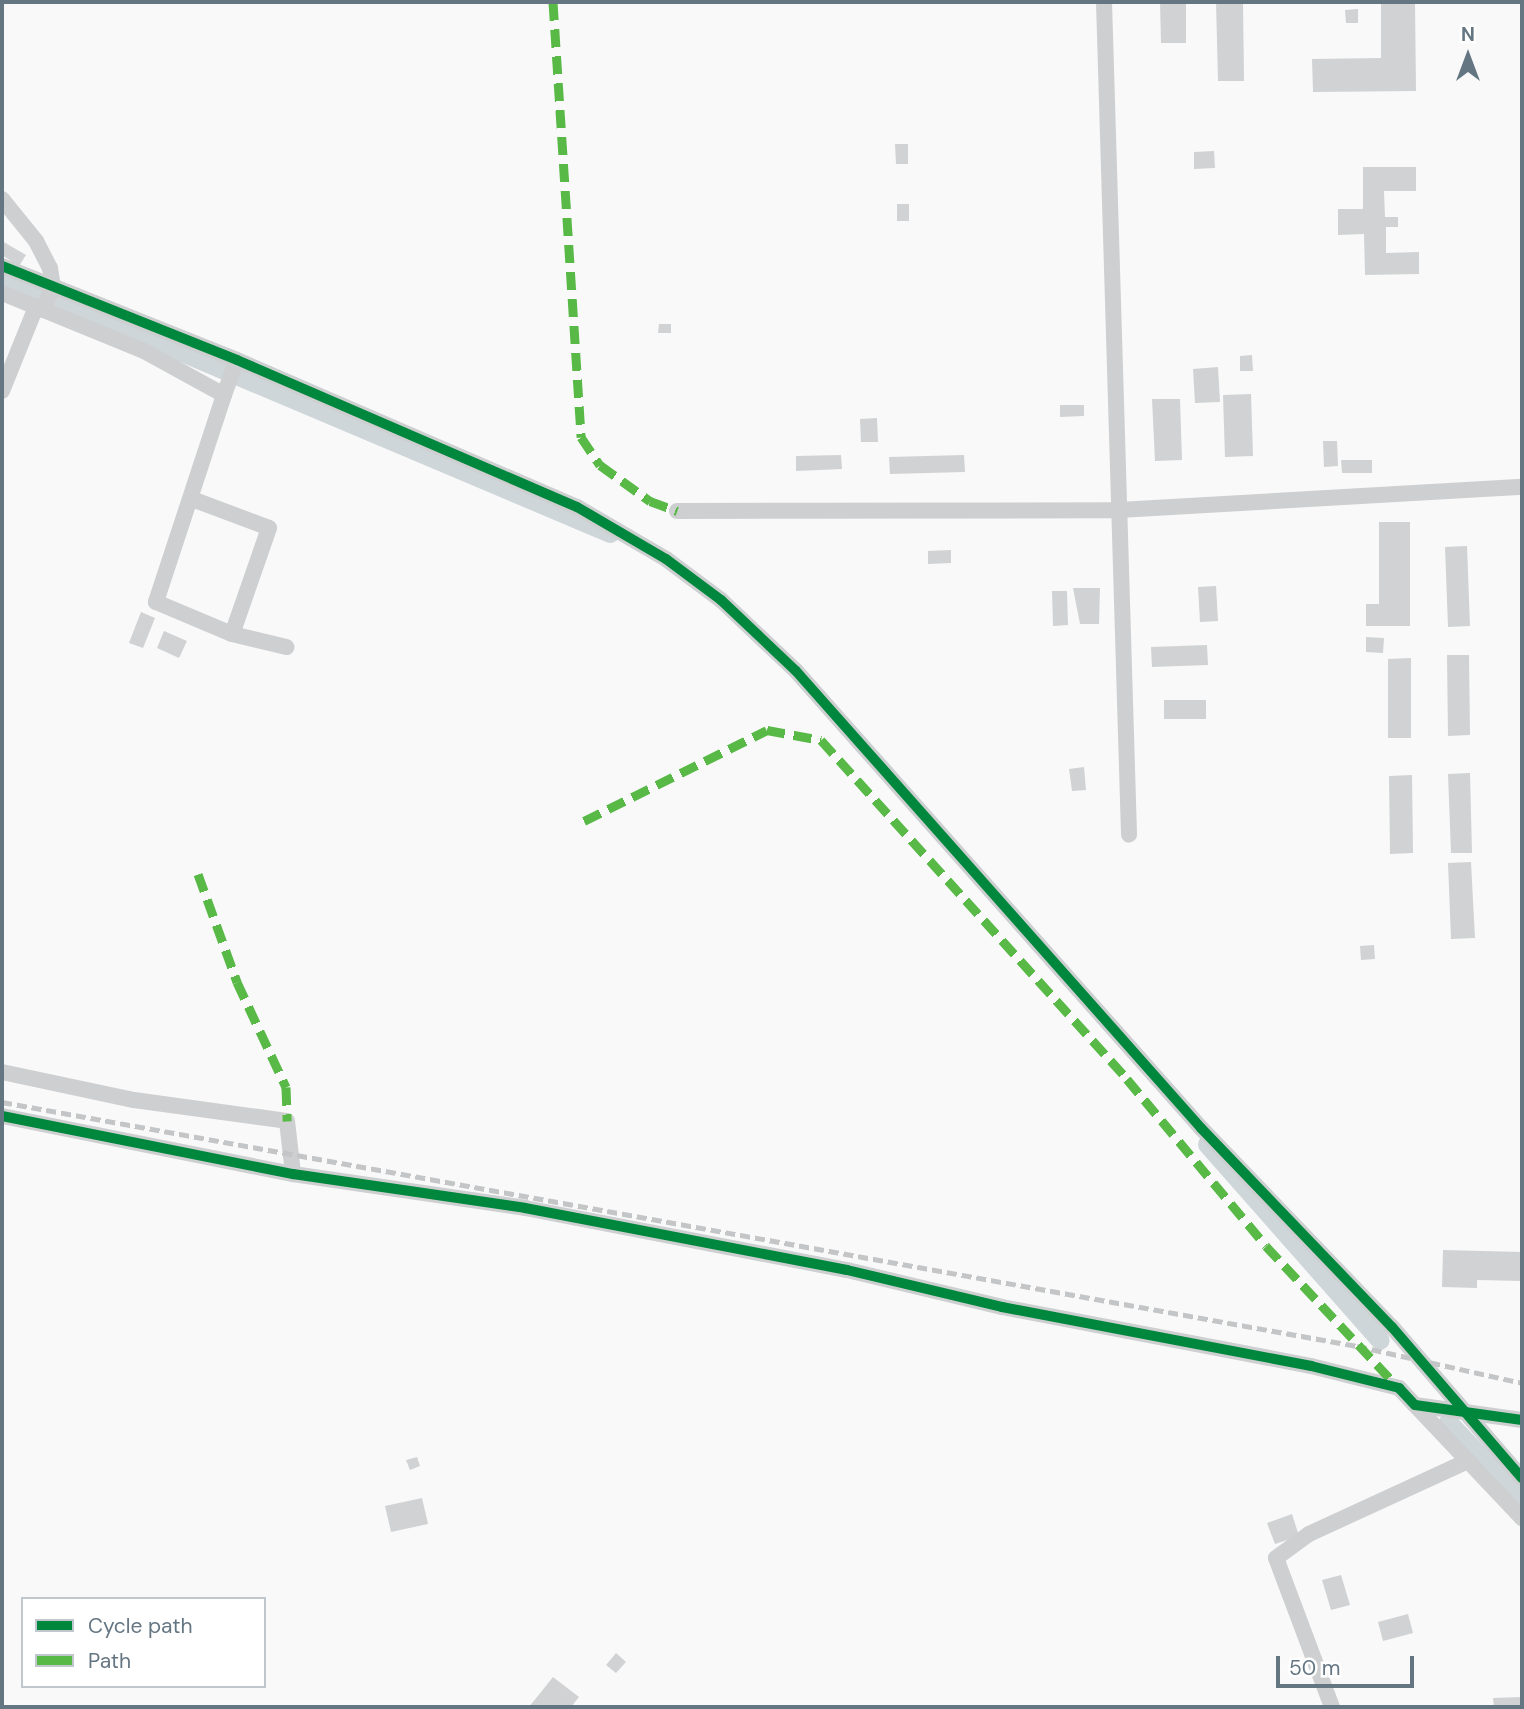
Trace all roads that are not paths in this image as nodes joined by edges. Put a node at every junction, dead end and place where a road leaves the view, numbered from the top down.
1 (1104, 2) edge
2 (2, 199) edge
3 (2, 266) edge
4 (2, 293) edge
5 (46, 300) junction
6 (237, 362) junction
7 (227, 388) junction
8 (2, 391) edge
9 (1522, 486) edge
10 (192, 499) junction
11 (1119, 510) junction
12 (677, 511) dead end
13 (269, 528) junction
14 (286, 531) dead end
15 (232, 634) junction
16 (286, 646) dead end
17 (1129, 835) dead end
18 (2, 1072) edge
19 (2, 1116) edge
20 (293, 1174) junction
21 (1415, 1405) junction
22 (1464, 1410) junction
23 (1522, 1420) edge
24 (1468, 1461) junction
25 (1522, 1478) edge
26 (1522, 1518) edge
27 (1332, 1707) edge

1 - 11 street
2 - 5 street
3 - 5 street
4 - 5 street
5 - 6 street
5 - 7 street
5 - 8 street
6 - 7 street
6 - 22 street
7 - 10 street
9 - 11 street
10 - 13 street
10 - 15 street
11 - 12 street
11 - 17 street
13 - 14 street
13 - 15 street
15 - 16 street
18 - 20 street
19 - 20 street
20 - 21 street
21 - 22 street
21 - 24 street
22 - 23 street
22 - 25 street
24 - 26 street
24 - 27 street

